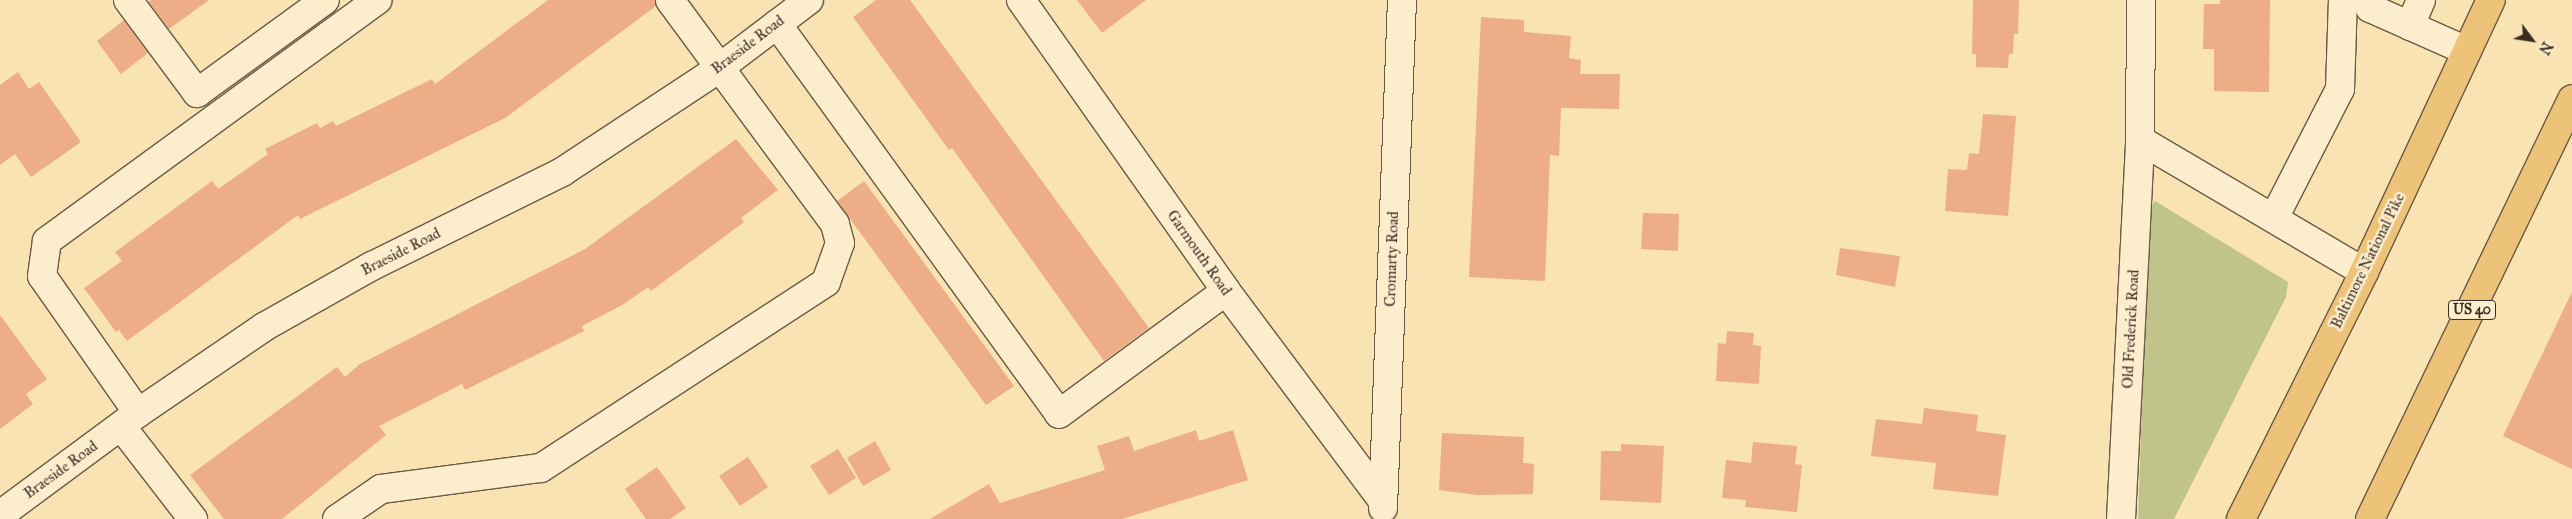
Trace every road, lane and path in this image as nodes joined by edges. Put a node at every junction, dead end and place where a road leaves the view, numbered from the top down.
1 (128, 0) edge
2 (325, 0) edge
3 (378, 0) edge
4 (670, 0) edge
5 (809, 0) edge
6 (1021, 0) edge
7 (1402, 0) edge
8 (2141, 0) edge
9 (2343, 0) edge
10 (2370, 0) edge
11 (2421, 0) edge
12 (2491, 0) edge
13 (778, 24) junction
14 (2410, 26) junction
15 (2467, 51) junction
16 (718, 69) junction
17 (2572, 99) edge
18 (2140, 140) junction
19 (2274, 218) junction
20 (2364, 272) junction
21 (1226, 291) junction
22 (130, 419) junction
23 (1383, 510) edge
24 (0, 515) edge
25 (193, 519) edge
26 (337, 519) edge
27 (2122, 519) edge
28 (2241, 519) edge
29 (2370, 519) edge

1 - 2 street
3 - 22 street
4 - 16 street
5 - 13 street, Braeside Road
6 - 21 street, Garmouth Road
7 - 23 street, Cromarty Road
8 - 18 street, Old Frederick Road
9 - 19 street
10 - 14 street
11 - 14 street
12 - 15 main road, Baltimore National Pike
13 - 16 street, Braeside Road
13 - 21 street
14 - 15 street
15 - 20 main road, Baltimore National Pike
16 - 22 street, Braeside Road
16 - 26 street
17 - 29 main road, US 40
18 - 19 street
18 - 27 street, Old Frederick Road
19 - 20 street
20 - 28 main road, Baltimore National Pike
21 - 23 street, Garmouth Road
22 - 24 street, Braeside Road
22 - 25 street

